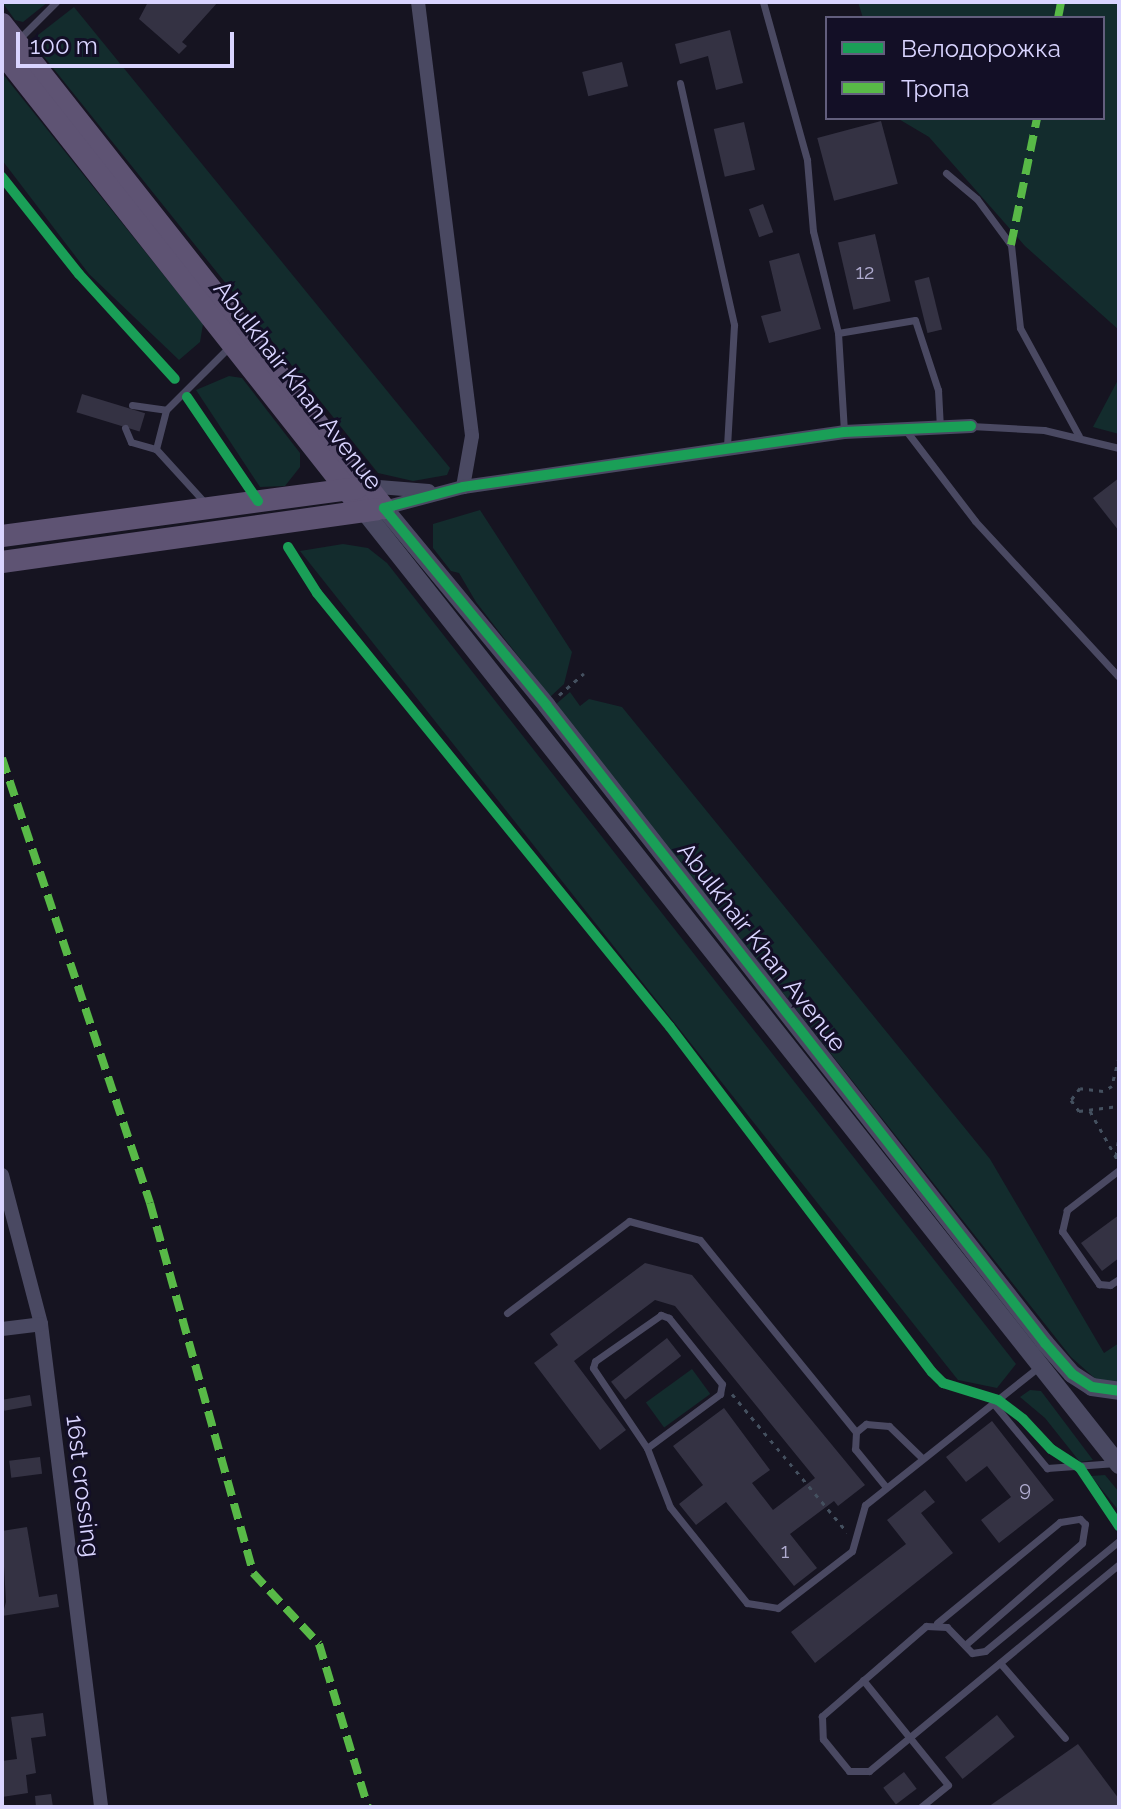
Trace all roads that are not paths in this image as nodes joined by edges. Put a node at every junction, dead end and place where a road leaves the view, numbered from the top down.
1 (56, 2) edge
2 (418, 2) edge
3 (763, 2) edge
4 (2, 24) edge
5 (9, 47) edge
6 (680, 83) dead end
7 (946, 173) dead end
8 (838, 333) junction
9 (232, 343) junction
10 (132, 405) dead end
11 (166, 410) junction
12 (940, 425) junction
13 (971, 426) joint
14 (903, 427) junction
15 (125, 428) dead end
16 (844, 432) junction
17 (1079, 436) junction
18 (1119, 448) edge
19 (156, 449) junction
20 (727, 450) junction
21 (463, 487) junction
22 (357, 488) junction
23 (442, 492) junction
24 (210, 508) junction
25 (374, 510) junction
26 (2, 536) edge
27 (2, 562) edge
28 (1119, 677) edge
29 (1119, 1170) edge
30 (2, 1175) edge
31 (1119, 1279) edge
32 (507, 1313) dead end
33 (41, 1324) junction
34 (2, 1329) edge
35 (1042, 1363) junction
36 (1119, 1391) edge
37 (993, 1403) junction
38 (856, 1432) junction
39 (647, 1448) junction
40 (922, 1458) junction
41 (1118, 1464) edge
42 (886, 1487) junction
43 (1119, 1541) edge
44 (1119, 1564) edge
45 (937, 1623) junction
46 (965, 1645) junction
47 (1000, 1663) junction
48 (863, 1680) junction
49 (911, 1736) junction
50 (1065, 1738) dead end
51 (101, 1807) edge
52 (921, 1807) edge

1 - 5 lane
2 - 21 street
3 - 8 lane
4 - 5 main road, Abulkhair Khan Avenue
5 - 9 main road, Abulkhair Khan Avenue
5 - 22 main road, Abulkhair Khan Avenue
6 - 20 lane
7 - 17 lane
8 - 12 lane
8 - 16 lane
9 - 11 lane
9 - 22 main road, Abulkhair Khan Avenue
10 - 11 lane
11 - 19 lane
12 - 13 street
12 - 14 street
13 - 17 lane
14 - 16 street
14 - 28 lane
15 - 19 lane
16 - 20 street
17 - 18 lane
19 - 24 lane
20 - 21 street
21 - 23 street
22 - 23 street
22 - 24 main road
22 - 25 main road, Abulkhair Khan Avenue
23 - 25 street
24 - 26 main road
25 - 27 main road
25 - 35 street, Abulkhair Khan Avenue
25 - 36 street, Abulkhair Khan Avenue
29 - 31 lane
30 - 33 street, 16st crossing
32 - 38 lane
33 - 34 street
33 - 51 street, 16st crossing
35 - 37 lane
35 - 41 street, Abulkhair Khan Avenue
37 - 40 lane
37 - 41 lane
38 - 40 lane
38 - 42 lane
39 - 39 lane
39 - 42 lane
40 - 42 lane
43 - 46 lane
44 - 47 lane
45 - 46 lane
45 - 46 lane
45 - 48 lane
47 - 49 lane
47 - 50 lane
48 - 49 lane
48 - 49 lane
49 - 52 lane

